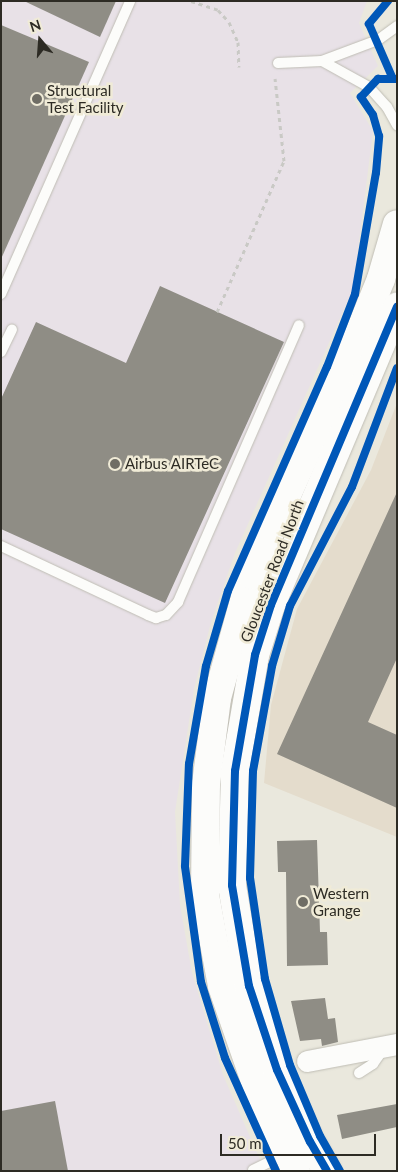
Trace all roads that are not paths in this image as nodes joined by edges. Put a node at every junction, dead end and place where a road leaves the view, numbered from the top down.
1 (130, 1) edge
2 (397, 26) edge
3 (322, 61) junction
4 (276, 68) road end
5 (397, 125) edge
6 (397, 224) edge
7 (1, 294) edge
8 (397, 307) edge
9 (299, 325) dead end
10 (12, 329) dead end
11 (1, 352) edge
12 (1, 546) edge
13 (391, 1045) edge
14 (307, 1061) dead end
15 (359, 1073) dead end
16 (291, 1163) edge
17 (253, 1170) edge
18 (326, 1171) edge

1 - 7 lane
2 - 3 lane
3 - 4 lane
3 - 5 lane
6 - 16 main road, Gloucester Road North
8 - 18 main road, Gloucester Road North
9 - 12 lane
10 - 11 lane
13 - 14 street
13 - 15 lane
16 - 17 lane

